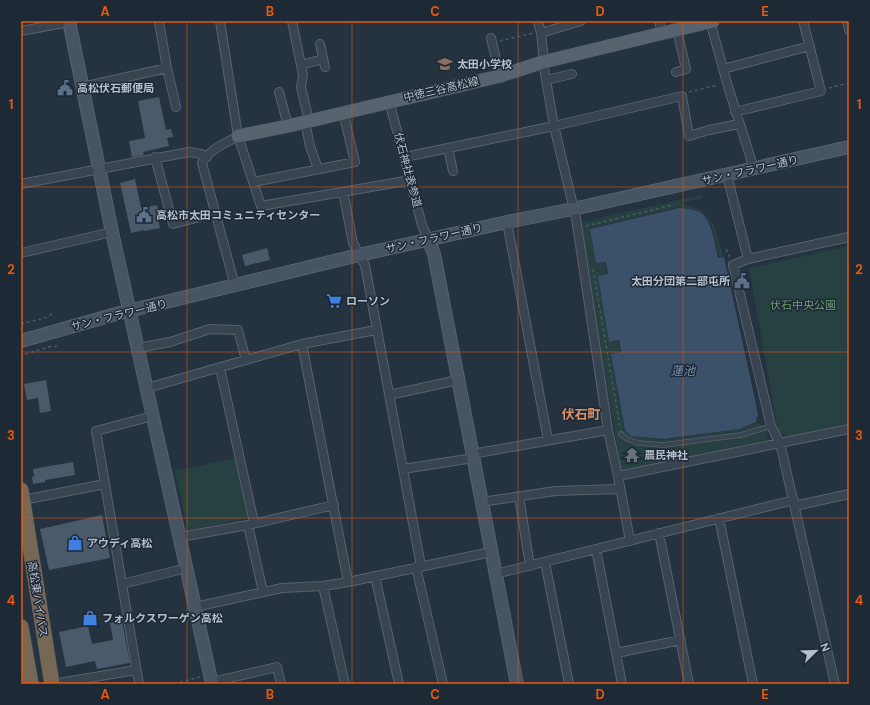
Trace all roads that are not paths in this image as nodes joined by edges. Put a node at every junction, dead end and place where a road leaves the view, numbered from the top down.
1 (220, 21) edge
2 (292, 21) edge
3 (538, 21) edge
4 (581, 21) edge
5 (711, 21) edge
6 (803, 21) edge
7 (847, 21) edge
8 (69, 22) edge
9 (159, 22) dead end
10 (660, 27) edge
11 (677, 30) junction
12 (849, 30) edge
13 (21, 31) edge
14 (541, 32) junction
15 (492, 41) road end
16 (320, 44) dead end
17 (810, 46) junction
18 (544, 62) junction
19 (301, 65) junction
20 (167, 68) junction
21 (723, 69) junction
22 (676, 72) dead end
23 (572, 74) dead end
24 (500, 76) junction
25 (546, 80) junction
26 (82, 87) junction
27 (279, 92) dead end
28 (389, 101) junction
29 (176, 107) dead end
30 (343, 112) junction
31 (735, 112) junction
32 (307, 121) junction
33 (739, 124) junction
34 (288, 126) junction
35 (554, 126) junction
36 (238, 136) junction
37 (849, 147) edge
38 (448, 148) junction
39 (155, 157) junction
40 (207, 157) junction
41 (405, 158) junction
42 (99, 168) junction
43 (318, 169) junction
44 (754, 169) junction
45 (453, 171) dead end
46 (727, 175) junction
47 (411, 180) junction
48 (253, 182) junction
49 (21, 184) edge
50 (343, 192) junction
51 (573, 209) junction
52 (215, 213) junction
53 (507, 222) junction
54 (112, 232) junction
55 (849, 237) edge
56 (428, 239) junction
57 (21, 253) edge
58 (359, 255) junction
59 (748, 259) junction
60 (235, 286) junction
61 (130, 311) junction
62 (376, 330) junction
63 (21, 341) edge
64 (302, 344) junction
65 (138, 348) junction
66 (246, 360) junction
67 (220, 368) junction
68 (458, 380) junction
69 (147, 388) junction
70 (389, 395) junction
71 (153, 416) junction
72 (771, 426) junction
73 (849, 429) edge
74 (608, 430) junction
75 (621, 434) dead end
76 (548, 440) junction
77 (780, 443) junction
78 (473, 456) junction
79 (403, 469) junction
80 (618, 476) junction
81 (105, 484) junction
82 (620, 489) junction
83 (849, 494) edge
84 (22, 495) edge
85 (519, 496) junction
86 (481, 502) junction
87 (794, 503) junction
88 (334, 505) junction
89 (719, 518) junction
90 (251, 524) junction
91 (659, 533) junction
92 (180, 537) junction
93 (630, 541) junction
94 (21, 546) edge
95 (596, 549) junction
96 (491, 552) junction
97 (545, 562) junction
98 (419, 566) junction
99 (530, 566) junction
100 (187, 568) junction
101 (495, 574) junction
102 (375, 576) junction
103 (348, 582) junction
104 (122, 584) junction
105 (323, 586) junction
106 (263, 592) junction
107 (195, 607) junction
108 (21, 627) edge
109 (681, 640) junction
110 (616, 653) junction
111 (136, 670) junction
112 (21, 680) edge
113 (211, 680) edge
114 (22, 684) edge
115 (31, 684) edge
116 (45, 684) edge
117 (53, 684) edge
118 (139, 684) edge
119 (281, 684) edge
120 (345, 684) edge
121 (399, 684) edge
122 (443, 684) edge
123 (516, 684) edge
124 (569, 684) edge
125 (622, 684) edge
126 (689, 684) edge
127 (753, 684) edge
128 (835, 684) edge

1 - 36 street
2 - 19 street
3 - 14 street
4 - 14 street
5 - 11 main road, 中徳三谷高松線
5 - 21 street
6 - 17 street
7 - 12 street
8 - 13 street
8 - 26 street
9 - 20 street
10 - 11 main road, 中徳三谷高松線
10 - 18 main road, 中徳三谷高松線
11 - 22 street
14 - 18 street
15 - 24 street
16 - 19 street
17 - 21 street
17 - 31 street
18 - 24 main road, 中徳三谷高松線
18 - 25 street
19 - 32 street
20 - 26 street
20 - 29 street
21 - 31 street
23 - 25 street
24 - 28 main road, 中徳三谷高松線
25 - 35 street
26 - 42 street
27 - 34 street
28 - 30 main road, 中徳三谷高松線
28 - 41 street, 伏石神社表参道
30 - 32 main road, 中徳三谷高松線
30 - 43 street
31 - 33 street
32 - 34 main road, 中徳三谷高松線
32 - 43 street
33 - 35 street
33 - 44 street
34 - 36 main road, 中徳三谷高松線
35 - 38 street
35 - 51 street
36 - 40 street
36 - 48 street
37 - 44 street, サン・フラワー通り
38 - 41 street
38 - 45 street
39 - 40 street
39 - 42 street
39 - 52 street
40 - 52 street
41 - 47 street, 伏石神社表参道
42 - 49 street
42 - 54 street
43 - 48 street
44 - 46 street, サン・フラワー通り
46 - 51 street, サン・フラワー通り
46 - 59 street
47 - 50 street
47 - 56 street, 伏石神社表参道
48 - 50 street
50 - 58 street
51 - 53 street, サン・フラワー通り
51 - 74 street
52 - 60 street
53 - 56 street, サン・フラワー通り
53 - 76 street
54 - 57 street
54 - 61 street
55 - 59 street
56 - 58 street, サン・フラワー通り
56 - 68 street
58 - 60 street, サン・フラワー通り
58 - 62 street
59 - 72 street
60 - 61 street, サン・フラワー通り
61 - 63 street, サン・フラワー通り
61 - 65 street
62 - 64 street
62 - 70 street
64 - 66 street
64 - 88 street
65 - 66 street
65 - 69 street
66 - 67 street
67 - 69 street
67 - 90 street
68 - 70 street
68 - 78 street
69 - 71 street
70 - 79 street
71 - 81 street
71 - 92 street
72 - 75 lane
72 - 77 street
73 - 77 street
74 - 76 street
74 - 80 street
76 - 78 street
77 - 80 street
77 - 87 street
78 - 79 street
78 - 86 street
79 - 98 street
80 - 82 street
81 - 84 street
81 - 104 street
82 - 85 street
82 - 93 street
83 - 87 street
84 - 117 highway, 高松東バイパス
85 - 86 street
85 - 99 street
86 - 96 street
87 - 89 street
87 - 128 street
88 - 90 street
88 - 103 street
89 - 91 street
89 - 127 street
90 - 92 street
90 - 106 street
91 - 93 street
91 - 109 street
92 - 100 street
93 - 95 street
94 - 116 highway
95 - 97 street
95 - 110 street
96 - 98 street
96 - 101 street
97 - 99 street
97 - 124 street
98 - 102 street
98 - 122 street
99 - 101 street
100 - 104 street
100 - 107 street
101 - 123 street
102 - 103 street
102 - 121 street
103 - 105 street
104 - 111 street
105 - 106 street
105 - 120 street
106 - 107 street
107 - 113 street
108 - 115 highway
109 - 110 street
109 - 126 street
110 - 125 street
111 - 117 street
111 - 118 street
112 - 114 highway
113 - 119 street

